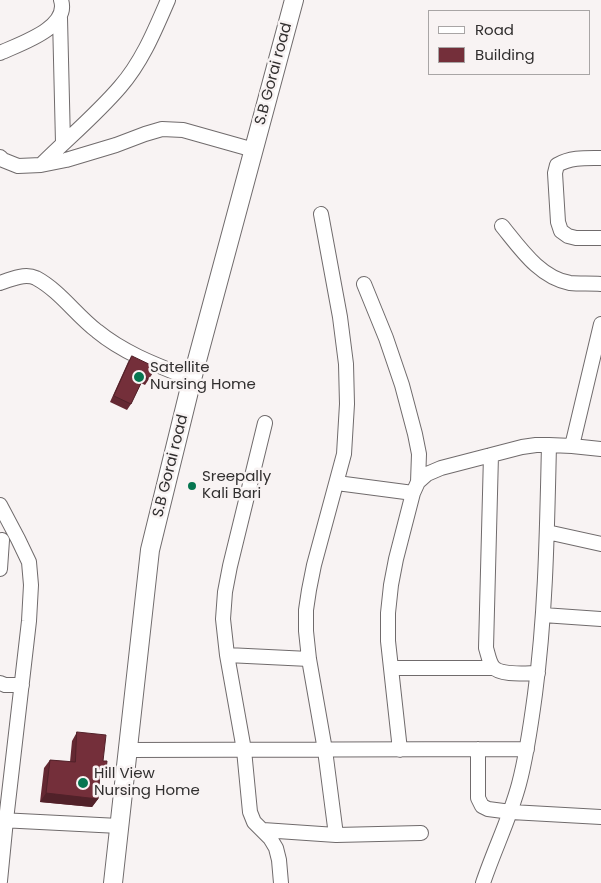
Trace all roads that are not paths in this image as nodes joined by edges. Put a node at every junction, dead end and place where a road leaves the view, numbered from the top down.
1 (61, 0) edge
2 (168, 0) edge
3 (294, 0) edge
4 (60, 18) junction
5 (0, 54) edge
6 (63, 143) junction
7 (254, 150) junction
8 (0, 157) edge
9 (601, 158) edge
10 (41, 165) junction
11 (321, 214) dead end
12 (502, 226) dead end
13 (601, 238) edge
14 (0, 283) edge
15 (364, 284) dead end
16 (601, 284) edge
17 (601, 324) edge
18 (192, 379) junction
19 (265, 423) dead end
20 (549, 445) junction
21 (572, 446) junction
22 (601, 449) edge
23 (491, 454) junction
24 (337, 483) junction
25 (415, 488) junction
26 (0, 505) edge
27 (547, 532) junction
28 (18, 539) junction
29 (1, 540) edge
30 (601, 544) edge
31 (0, 569) edge
32 (543, 615) junction
33 (601, 619) edge
34 (227, 655) junction
35 (309, 659) junction
36 (391, 668) junction
37 (494, 668) junction
38 (538, 674) junction
39 (0, 683) edge
40 (22, 685) junction
41 (478, 749) junction
42 (527, 749) junction
43 (128, 750) junction
44 (244, 750) junction
45 (324, 750) junction
46 (400, 750) junction
47 (511, 812) junction
48 (601, 817) edge
49 (3, 820) edge
50 (119, 826) junction
51 (263, 830) junction
52 (421, 833) dead end
53 (336, 835) junction
54 (0, 881) edge
55 (113, 883) edge
56 (280, 883) edge
57 (483, 883) edge

1 - 4 street
2 - 6 street
3 - 7 street, S.B Gorai road
4 - 5 street
4 - 6 street
6 - 10 street
7 - 10 street
7 - 18 street, S.B Gorai road
8 - 10 street
9 - 13 street
11 - 24 street
12 - 16 street
14 - 18 street
15 - 25 street
17 - 21 street
18 - 43 street, S.B Gorai road
19 - 34 street
20 - 21 street
20 - 23 street
20 - 27 street
21 - 22 street
23 - 25 street
23 - 37 street
24 - 25 street
24 - 35 street
25 - 36 street
26 - 28 street
27 - 30 street
27 - 32 street
28 - 29 street
28 - 40 street
29 - 31 street
32 - 33 street
32 - 38 street
34 - 35 street
34 - 44 street
35 - 45 street
36 - 37 street
36 - 46 street
37 - 38 street
38 - 42 street
39 - 40 street
40 - 49 street
41 - 42 street
41 - 46 street
41 - 47 street
42 - 47 street
43 - 44 street
43 - 50 street, S.B Gorai road
44 - 45 street
44 - 51 street
45 - 46 street
45 - 53 street
47 - 48 street
47 - 57 street
49 - 50 street
49 - 54 street
50 - 55 street, S.B Gorai road
51 - 53 street
51 - 56 street
52 - 53 street

